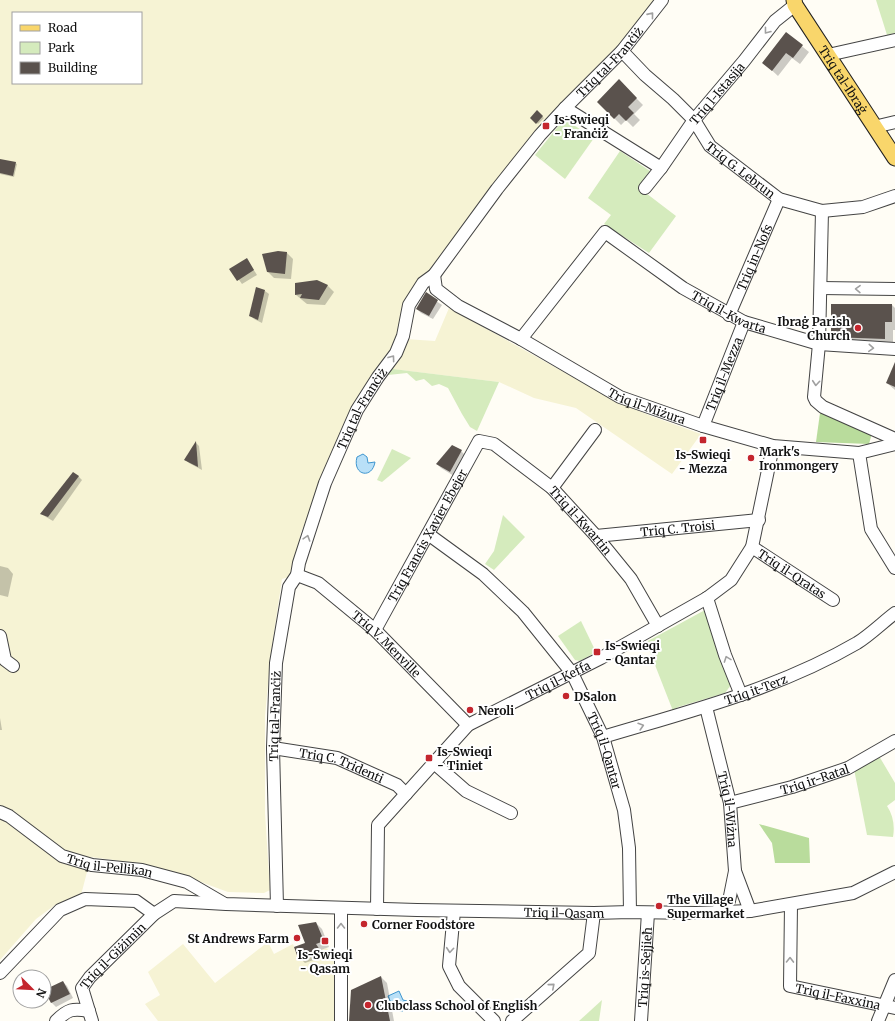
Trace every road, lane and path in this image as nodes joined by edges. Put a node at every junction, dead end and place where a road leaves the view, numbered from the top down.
1 (662, 0) edge
2 (795, 2) edge
3 (895, 40) edge
4 (622, 51) junction
5 (828, 55) junction
6 (565, 108) junction
7 (694, 120) junction
8 (895, 122) edge
9 (874, 127) junction
10 (895, 158) edge
11 (661, 168) junction
12 (645, 188) dead end
13 (892, 197) edge
14 (779, 199) junction
15 (822, 211) junction
16 (434, 275) junction
17 (821, 288) junction
18 (895, 289) edge
19 (729, 315) junction
20 (744, 322) junction
21 (521, 339) junction
22 (819, 344) junction
23 (895, 349) edge
24 (703, 426) junction
25 (595, 430) dead end
26 (895, 439) edge
27 (479, 441) joint
28 (895, 444) edge
29 (773, 446) junction
30 (859, 452) junction
31 (552, 488) junction
32 (759, 520) junction
33 (428, 534) junction
34 (596, 536) junction
35 (752, 547) junction
36 (895, 568) edge
37 (296, 575) junction
38 (707, 598) junction
39 (833, 600) dead end
40 (895, 613) edge
41 (658, 626) junction
42 (375, 630) junction
43 (0, 636) edge
44 (13, 666) dead end
45 (572, 673) junction
46 (741, 695) junction
47 (706, 707) junction
48 (468, 725) junction
49 (603, 737) junction
50 (895, 742) edge
51 (273, 748) junction
52 (434, 763) junction
53 (406, 794) junction
54 (730, 803) junction
55 (0, 812) edge
56 (511, 813) dead end
57 (735, 871) junction
58 (895, 872) edge
59 (226, 904) junction
60 (791, 905) junction
61 (277, 906) junction
62 (341, 908) junction
63 (377, 908) junction
64 (454, 911) junction
65 (750, 911) junction
66 (630, 912) junction
67 (716, 912) junction
68 (594, 913) junction
69 (648, 913) junction
70 (154, 914) junction
71 (0, 973) edge
72 (895, 980) edge
73 (890, 1006) edge
74 (91, 1016) edge
75 (56, 1021) edge
76 (341, 1021) edge
77 (494, 1021) edge
78 (512, 1021) edge
79 (641, 1021) edge
80 (878, 1021) edge

4 -> 1 street, Triq tal-Franċiż
2 - 5 main road, Triq tal-Ibraġ
2 -> 7 street, Triq l-Istasija
3 - 5 street
4 - 6 street, Triq tal-Franċiż
4 - 7 street, Triq G. Lebrun
5 - 9 main road, Triq tal-Ibraġ
6 - 11 street
6 - 16 street, Triq tal-Franċiż
7 - 11 street, Triq l-Istasija
7 - 14 street, Triq G. Lebrun
8 - 9 street
9 - 10 main road, Triq tal-Ibraġ
11 - 12 street, Triq l-Istasija
13 - 15 street, Triq G. Lebrun
14 - 15 street, Triq G. Lebrun
14 - 19 street, Triq in-Nofs
15 - 17 street
16 - 21 street, Triq il-Miżura
37 -> 16 street, Triq tal-Franċiż
18 -> 17 street
17 - 22 street
19 - 20 street, Triq il-Kwarta
19 - 21 street, Triq il-Kwarta
20 - 22 street, Triq il-Kwarta
20 - 24 street, Triq il-Mezza
21 - 24 street, Triq il-Miżura
22 -> 23 street, Triq il-Kwarta
22 -> 26 street
24 - 29 street, Triq il-Miżura
25 - 31 street
27 - 31 street, Triq il-Kwartin
27 - 33 street, Triq Francis Xavier Ebejer
28 - 30 street, Triq il-Miżura
29 - 30 street, Triq il-Miżura
29 - 32 street, Triq il-Keffa
30 - 36 street
31 - 34 street, Triq il-Kwartin
32 - 34 street, Triq C. Troisi
32 - 35 street, Triq il-Keffa
33 - 42 street, Triq Francis Xavier Ebejer
33 - 45 street, Triq il-Qantar
34 - 41 street, Triq il-Kwartin
35 - 38 street, Triq il-Keffa
35 - 39 street, Triq il-Qratas
37 - 42 street, Triq V. Menville
37 - 51 street, Triq tal-Franċiż
38 - 41 street, Triq il-Keffa
46 -> 38 street
40 - 46 street, Triq it-Terz
41 - 45 street, Triq il-Keffa
42 - 48 street, Triq V. Menville
43 - 44 street
45 - 48 street, Triq il-Keffa
45 - 49 street, Triq il-Qantar
46 - 47 street, Triq it-Terz
49 -> 47 street, Triq it-Terz
47 - 54 street, Triq il-Wiżna
48 - 52 street, Triq il-Keffa
49 - 66 street, Triq il-Qantar
50 - 54 street, Triq ir-Ratal
51 - 53 street, Triq C. Tridenti
51 - 61 street, Triq tal-Franċiż
52 - 53 street, Triq il-Keffa
52 - 56 street
53 - 63 street, Triq il-Keffa
54 - 57 street, Triq il-Wiżna
55 - 59 street, Triq il-Pellikan
57 - 65 street, Triq il-Wiżna
57 - 67 street
58 - 60 street, Triq il-Qasam
59 - 61 street, Triq il-Qasam
59 - 70 street, Triq il-Qasam
60 - 65 street, Triq il-Qasam
73 -> 60 street, Triq il-Faxxina
61 - 62 street, Triq il-Qasam
62 - 63 street, Triq il-Qasam
76 -> 62 street
63 - 64 street, Triq il-Qasam
64 - 68 street, Triq il-Qasam
64 -> 77 street
65 - 67 street, Triq il-Qasam
66 - 68 street, Triq il-Qasam
66 - 69 street, Triq il-Qasam
67 - 69 street, Triq il-Qasam
78 -> 68 street
69 - 79 street, Triq is-Sejjieħ
70 - 71 street
70 - 74 street, Triq il-Giżimin
72 - 73 street
73 - 80 street
74 - 75 street, Triq il-Giżimin

